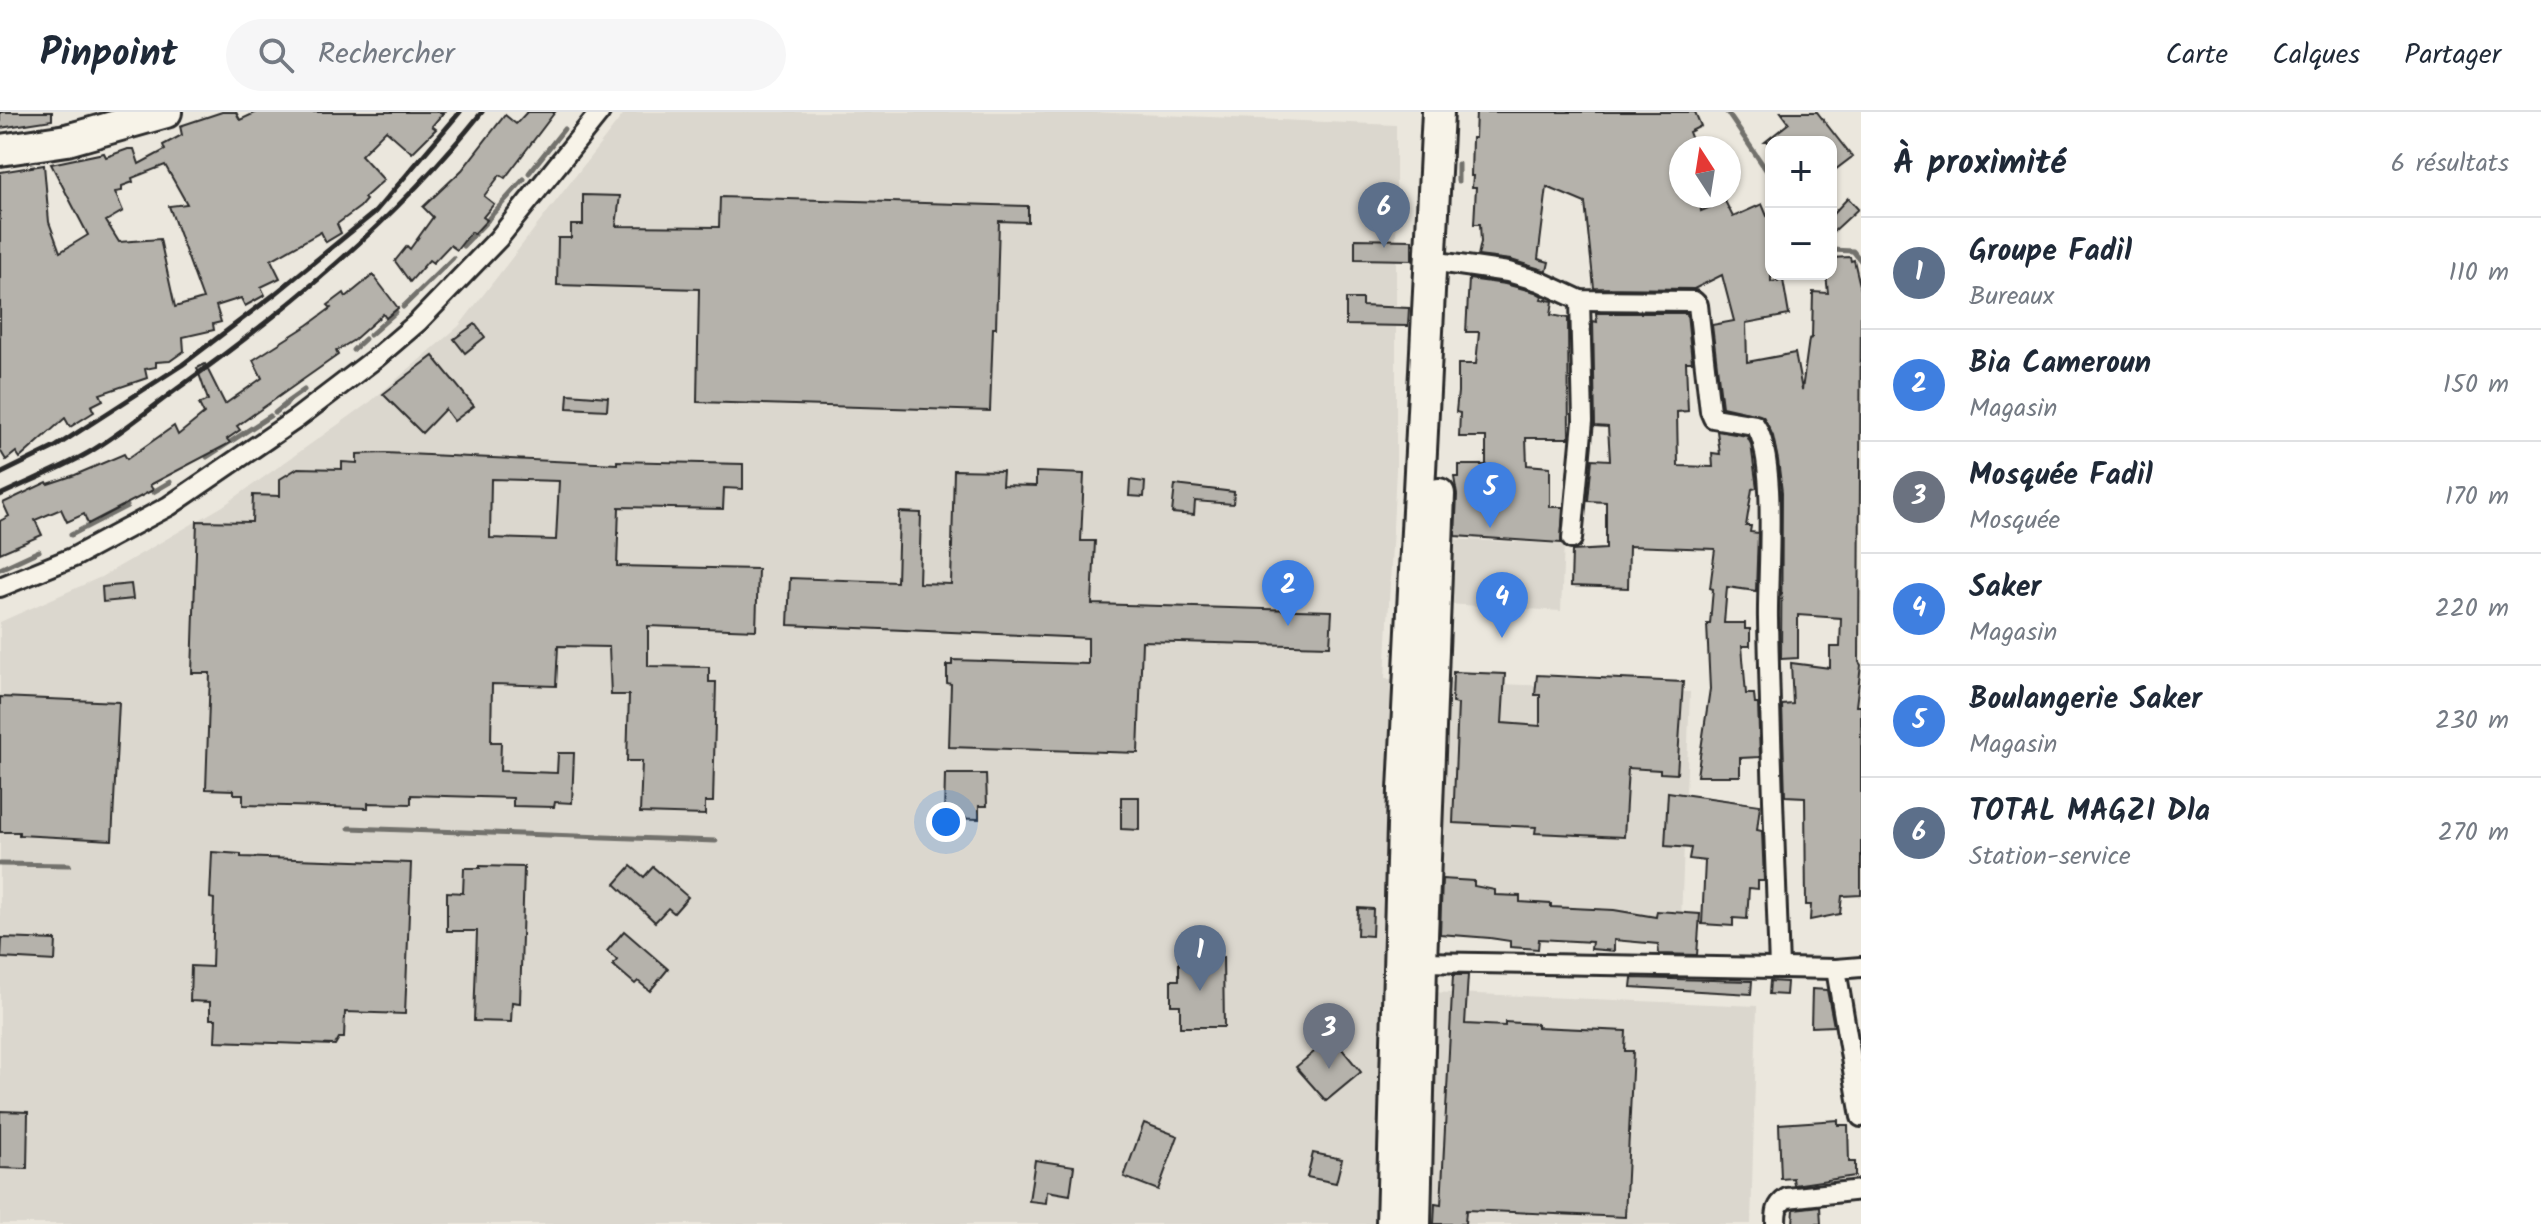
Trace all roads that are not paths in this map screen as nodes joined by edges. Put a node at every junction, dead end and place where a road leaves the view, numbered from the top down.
1 (166, 112) edge
2 (600, 112) edge
3 (1438, 112) edge
4 (1457, 112) edge
5 (0, 150) edge
6 (1440, 262) junction
7 (1580, 300) junction
8 (1572, 539) dead end
9 (0, 587) edge
10 (1421, 962) junction
11 (1861, 967) edge
12 (1779, 968) junction
13 (1836, 969) junction
14 (1861, 1117) edge
15 (1861, 1190) edge
16 (1404, 1220) edge
17 (1776, 1224) edge

1 - 5 main road
2 - 9 street
3 - 6 main road
4 - 6 main road
6 - 7 street
6 - 10 main road
6 - 16 main road
7 - 8 street
7 - 12 street
10 - 12 street
10 - 16 main road
11 - 13 street
12 - 13 street
13 - 14 street
15 - 17 street

